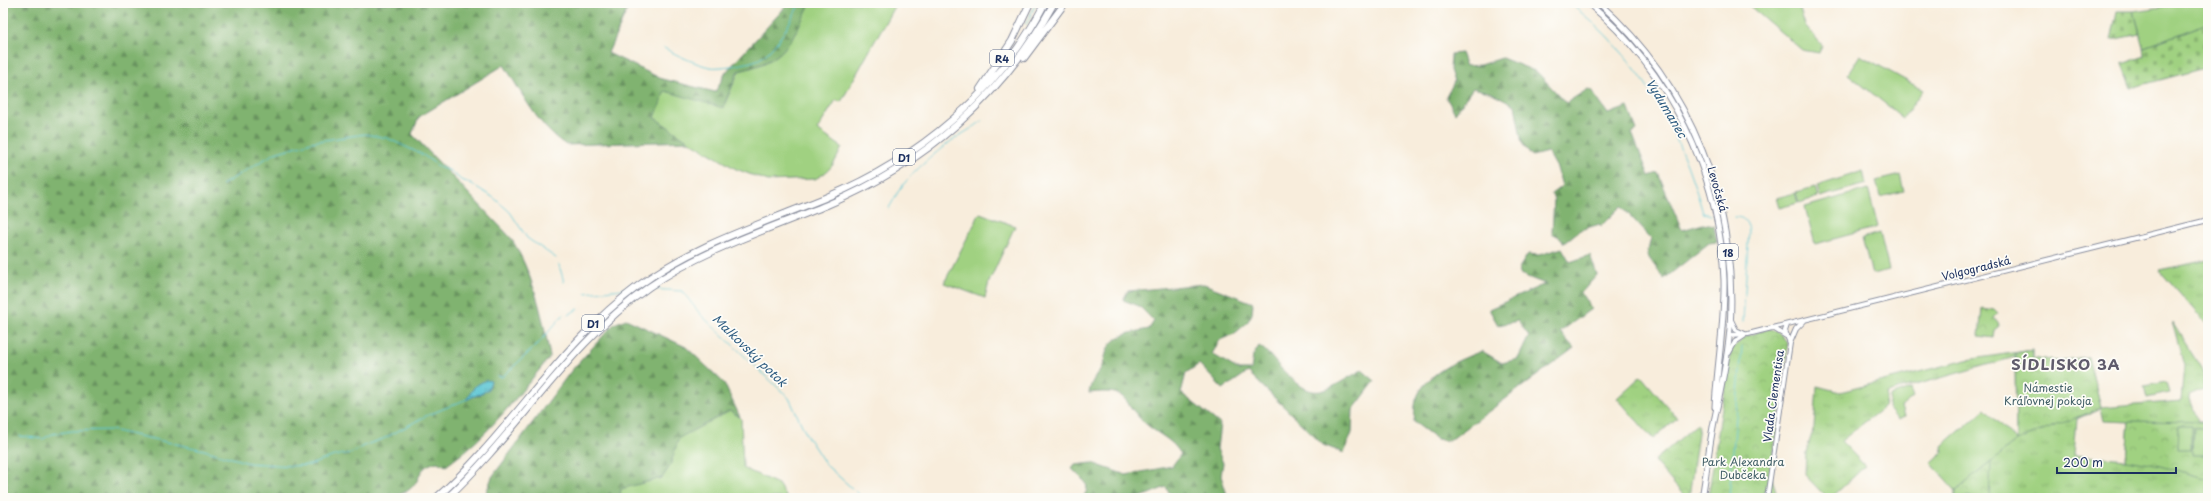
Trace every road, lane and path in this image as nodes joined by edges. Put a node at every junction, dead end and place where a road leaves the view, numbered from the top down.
1 (1030, 3) edge
2 (1045, 3) edge
3 (1054, 3) edge
4 (1065, 3) edge
5 (1588, 3) edge
6 (1599, 3) edge
7 (1008, 73) junction
8 (972, 102) junction
9 (2208, 220) edge
10 (1731, 319) junction
11 (1808, 319) junction
12 (1787, 324) junction
13 (1772, 328) junction
14 (1793, 333) junction
15 (1748, 334) junction
16 (1730, 335) junction
17 (1786, 336) junction
18 (1790, 344) junction
19 (1727, 359) junction
20 (1715, 418) junction
21 (436, 498) edge
22 (447, 498) edge
23 (1702, 498) edge
24 (1767, 498) edge

1 - 8 highway, R4
2 - 8 highway, D1
3 - 7 highway, D1
4 - 7 highway, R4
5 - 20 main road, Levočská / 18
6 - 10 main road, Levočská / 18
7 - 22 highway, D1
8 - 21 highway, D1
9 - 11 street, Volgogradská
10 - 15 street
10 - 16 main road, Levočská / 18
11 - 12 street, Volgogradská
11 - 14 street
12 - 13 street, Volgogradská
12 - 14 street
12 - 17 street, Vlada Clementisa
13 - 15 street, Volgogradská
13 - 17 street, Vlada Clementisa
14 - 18 street, Vlada Clementisa
15 - 16 street, Volgogradská
15 - 19 street, Volgogradská
16 - 19 main road, Levočská / 18
17 - 18 street, Vlada Clementisa
18 - 24 street, Vlada Clementisa
19 - 20 main road, Levočská / 18
20 - 23 main road, Levočská / 18

